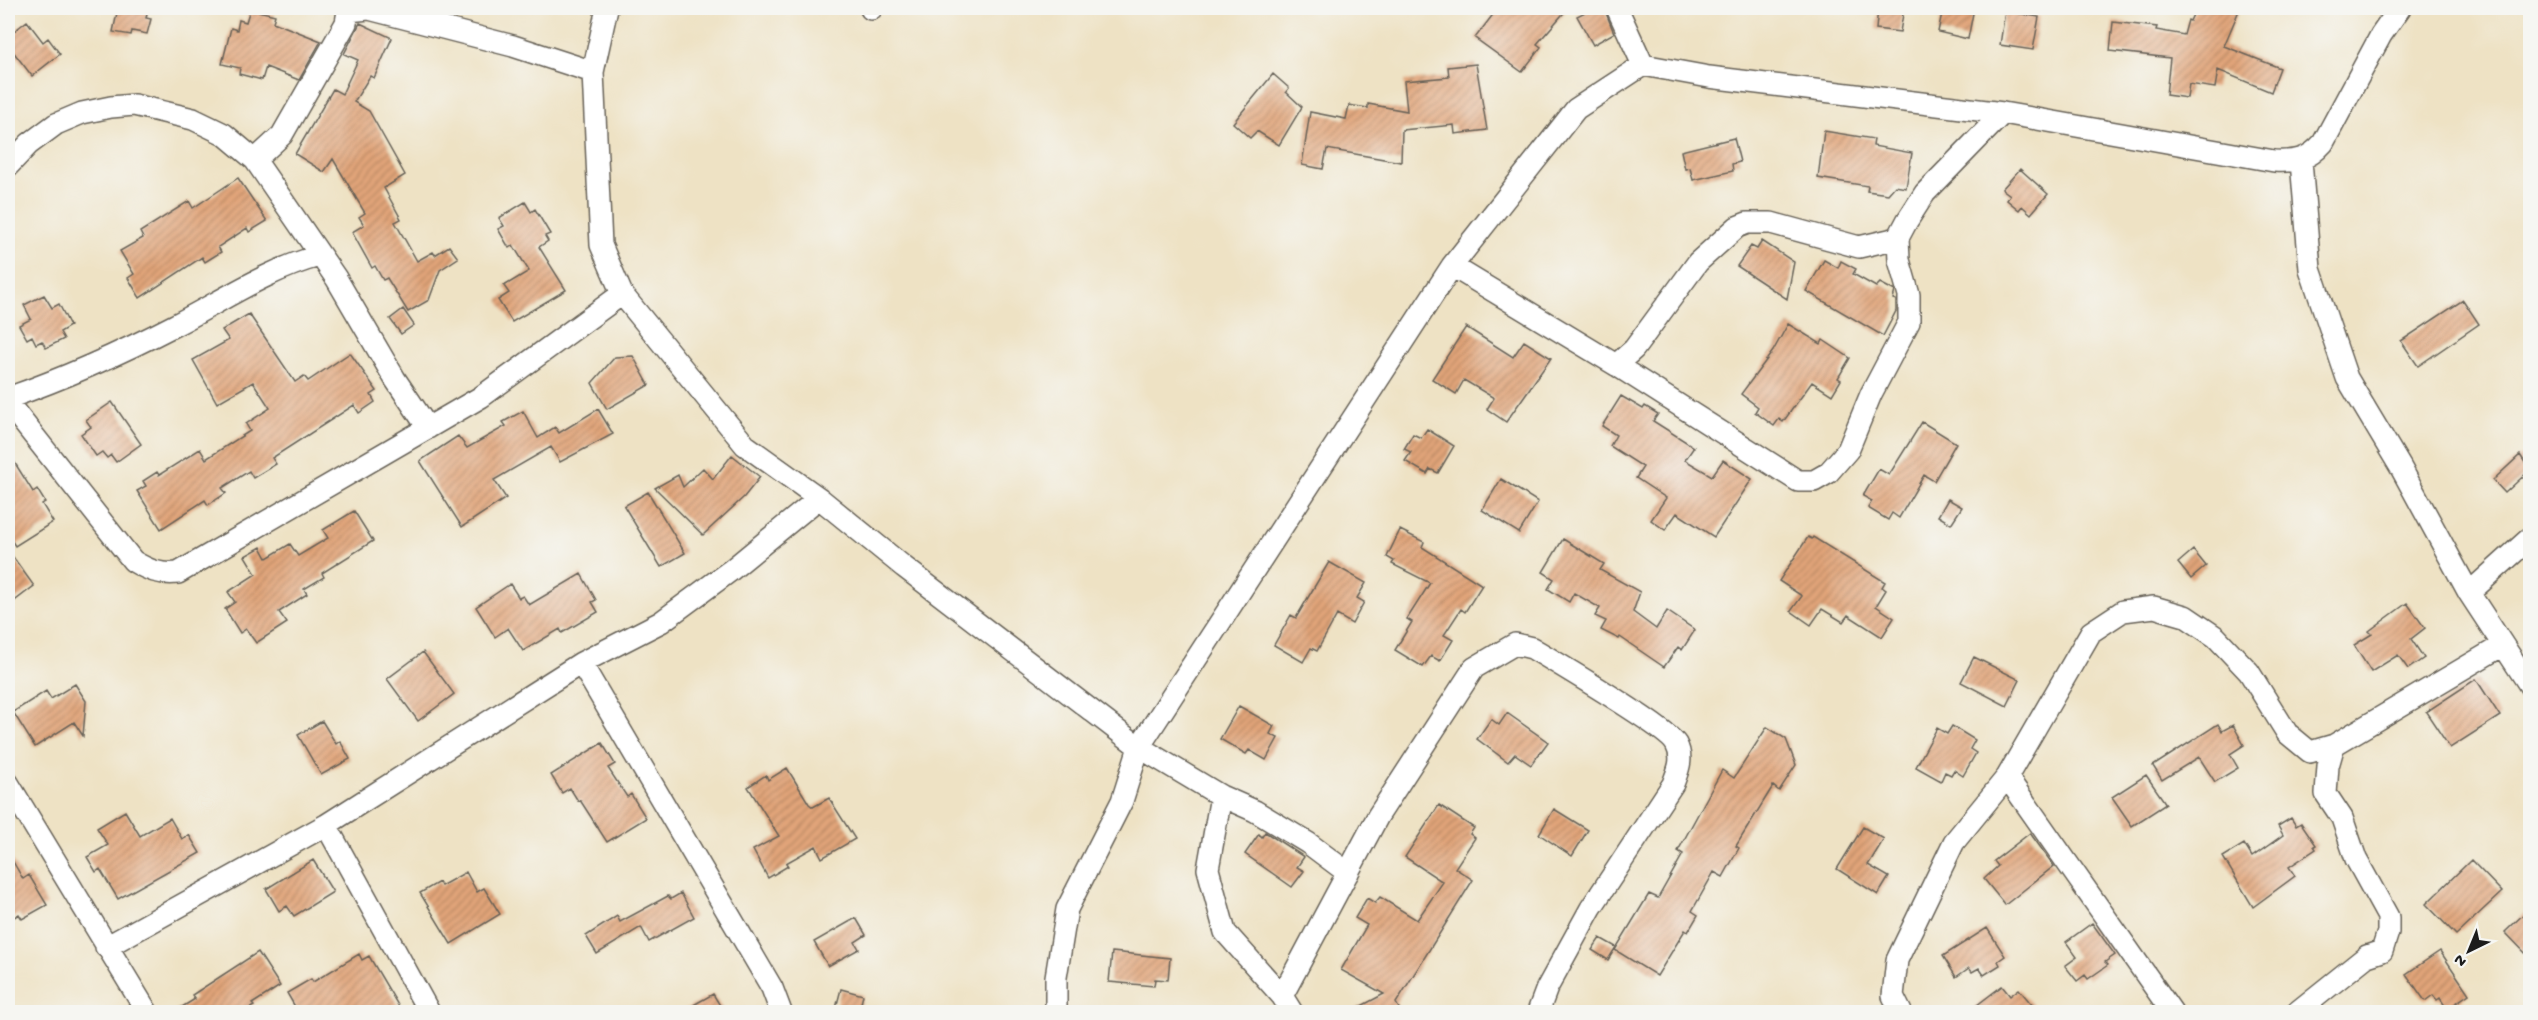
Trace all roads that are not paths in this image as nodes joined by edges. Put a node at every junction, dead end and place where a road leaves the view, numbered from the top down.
1 (1617, 8) edge
2 (2397, 8) edge
3 (606, 10) edge
4 (1642, 65) junction
5 (593, 72) junction
6 (2003, 113) junction
7 (255, 160) junction
8 (2301, 161) junction
9 (8, 166) edge
10 (1898, 238) junction
11 (319, 256) junction
12 (1452, 266) junction
13 (622, 294) junction
14 (1616, 365) junction
15 (8, 398) edge
16 (8, 403) edge
17 (428, 429) junction
18 (819, 498) junction
19 (2530, 538) edge
20 (2469, 593) junction
21 (2503, 645) junction
22 (581, 663) junction
23 (2530, 686) edge
24 (2334, 745) junction
25 (1139, 747) junction
26 (2007, 777) junction
27 (8, 783) edge
28 (1221, 796) junction
29 (326, 825) junction
30 (1348, 873) junction
31 (106, 947) junction
32 (1287, 1004) edge
33 (147, 1012) edge
34 (429, 1012) edge
35 (781, 1012) edge
36 (1056, 1012) edge
37 (1538, 1012) edge
38 (1901, 1012) edge
39 (2172, 1012) edge
40 (2297, 1012) edge

1 - 4 street
2 - 8 street
3 - 5 street
4 - 6 street
4 - 12 street
5 - 7 street
5 - 13 street
6 - 8 street
6 - 10 street
7 - 9 street
7 - 11 street
8 - 20 street
10 - 14 street
10 - 14 street
11 - 15 street
11 - 17 street
12 - 14 street
12 - 25 street
13 - 17 street
13 - 18 street
16 - 17 street
18 - 22 street
18 - 25 street
19 - 20 street
20 - 21 street
21 - 23 street
21 - 24 street
22 - 29 street
22 - 35 street
24 - 26 street
24 - 40 street
25 - 28 street
25 - 36 street
26 - 38 street
26 - 39 street
27 - 31 street
28 - 30 street
28 - 32 street
29 - 31 street
29 - 34 street
30 - 32 street
30 - 37 street
31 - 33 street

